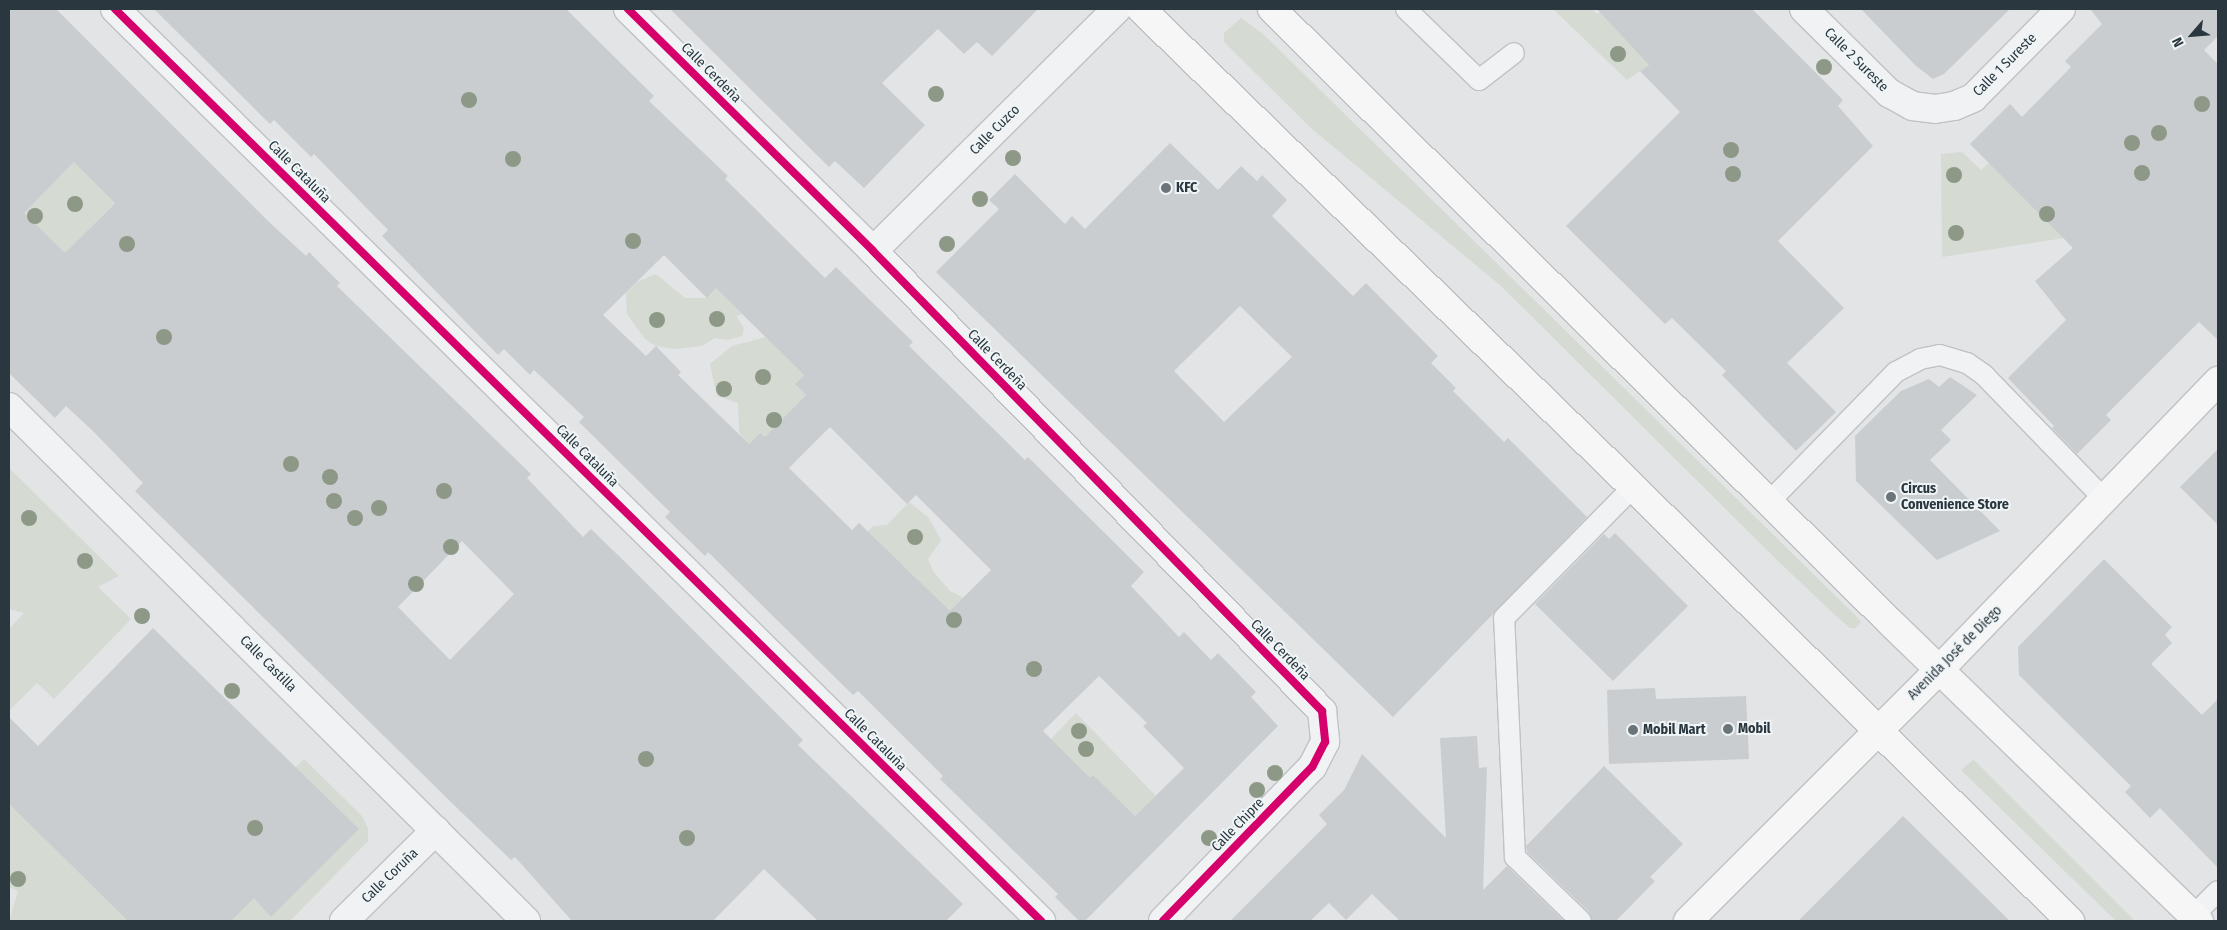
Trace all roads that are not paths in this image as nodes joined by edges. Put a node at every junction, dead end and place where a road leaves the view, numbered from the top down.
1 (115, 9) edge
2 (628, 9) edge
3 (1117, 9) edge
4 (1142, 9) edge
5 (1272, 9) edge
6 (1406, 9) edge
7 (1804, 9) edge
8 (2061, 9) edge
9 (1514, 53) dead end
10 (1912, 106) joint
11 (873, 251) junction
12 (2218, 381) edge
13 (9, 407) edge
14 (1633, 487) junction
15 (2104, 500) junction
16 (1769, 502) junction
17 (1939, 670) junction
18 (1878, 728) junction
19 (1325, 742) joint
20 (436, 830) junction
21 (2218, 891) edge
22 (2196, 918) edge
23 (344, 921) edge
24 (526, 921) edge
25 (1041, 921) edge
26 (1163, 921) edge
27 (1581, 921) edge
28 (1688, 921) edge
29 (2070, 921) edge

1 - 25 street, Calle Cataluña
2 - 11 street, Calle Cerdeña
3 - 11 street, Calle Cuzco
4 - 14 main road
5 - 16 main road
6 - 9 lane
7 - 10 street, Calle 2 Sureste
8 - 10 street, Calle 1 Sureste
11 - 19 street, Calle Cerdeña
12 - 15 main road, Avenida José de Diego
13 - 20 street, Calle Castilla
14 - 18 main road
14 - 27 lane
15 - 16 lane
15 - 17 main road, Avenida José de Diego
16 - 17 main road
17 - 18 main road, Avenida José de Diego
17 - 22 main road
18 - 28 main road, Avenida José de Diego
18 - 29 main road
19 - 26 street, Calle Chipre
20 - 23 street, Calle Coruña
20 - 24 street, Calle Castilla
21 - 22 lane

